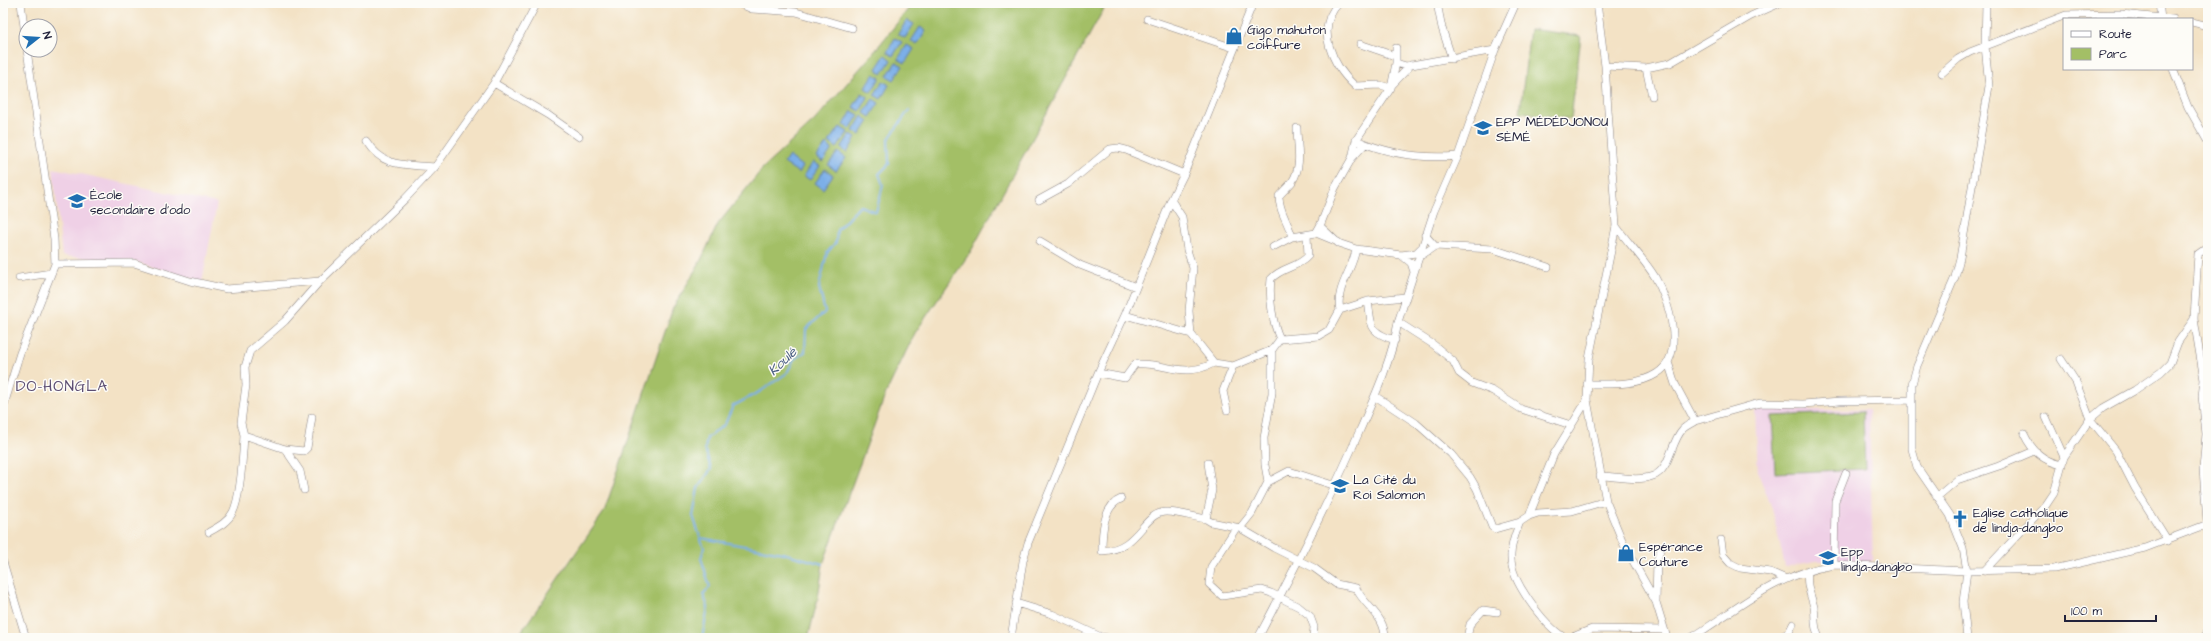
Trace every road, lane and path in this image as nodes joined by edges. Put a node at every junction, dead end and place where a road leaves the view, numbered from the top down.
1 (21, 3) edge
2 (537, 3) edge
3 (738, 3) edge
4 (1253, 3) edge
5 (1339, 3) edge
6 (1437, 3) edge
7 (1516, 3) edge
8 (1597, 3) edge
9 (1780, 3) edge
10 (1986, 3) edge
11 (2159, 3) edge
12 (753, 6) edge
13 (23, 18) edge
14 (2160, 18) edge
15 (1147, 19) dead end
16 (2193, 22) edge
17 (2208, 26) edge
18 (852, 28) dead end
19 (1360, 44) dead end
20 (1985, 46) junction
21 (1234, 48) junction
22 (1396, 48) dead end
23 (1496, 50) junction
24 (28, 58) edge
25 (1396, 59) junction
26 (1452, 59) junction
27 (1411, 65) junction
28 (1605, 66) junction
29 (1646, 68) junction
30 (2173, 70) edge
31 (1942, 73) dead end
32 (494, 83) junction
33 (1391, 87) junction
34 (1652, 96) dead end
35 (1298, 128) dead end
36 (579, 137) dead end
37 (1356, 140) junction
38 (366, 141) dead end
39 (2208, 142) edge
40 (1365, 144) junction
41 (1458, 156) junction
42 (1352, 158) junction
43 (435, 167) junction
44 (1184, 174) junction
45 (1039, 200) dead end
46 (1171, 200) junction
47 (1320, 226) junction
48 (1616, 226) junction
49 (1316, 234) junction
50 (1307, 235) junction
51 (1425, 235) junction
52 (1292, 237) junction
53 (1040, 241) dead end
54 (1338, 242) junction
55 (1435, 246) junction
56 (1273, 247) dead end
57 (2208, 247) edge
58 (1422, 248) junction
59 (1356, 249) junction
60 (1401, 255) junction
61 (1419, 257) junction
62 (55, 264) junction
63 (1548, 267) dead end
64 (1414, 272) junction
65 (51, 273) junction
66 (19, 278) dead end
67 (320, 281) junction
68 (1136, 287) junction
69 (1405, 297) junction
70 (1368, 301) junction
71 (1340, 310) junction
72 (1125, 315) junction
73 (2194, 319) junction
74 (1398, 322) junction
75 (1191, 334) junction
76 (1280, 339) junction
77 (1395, 340) junction
78 (1272, 350) junction
79 (2061, 359) dead end
80 (1668, 362) junction
81 (1214, 363) junction
82 (1233, 366) junction
83 (1098, 373) junction
84 (2206, 380) edge
85 (1588, 384) junction
86 (1375, 396) junction
87 (1587, 400) junction
88 (1912, 400) junction
89 (3, 408) edge
90 (1227, 410) dead end
91 (312, 417) dead end
92 (2046, 417) dead end
93 (2090, 419) junction
94 (1695, 421) junction
95 (1571, 425) junction
96 (244, 434) junction
97 (2024, 434) dead end
98 (285, 449) junction
99 (2034, 451) junction
100 (2064, 457) junction
101 (1208, 463) dead end
102 (2062, 465) junction
103 (1846, 473) dead end
104 (1600, 476) junction
105 (1268, 482) junction
106 (1336, 486) junction
107 (304, 490) dead end
108 (1937, 497) junction
109 (1121, 499) dead end
110 (1606, 501) junction
111 (1529, 516) junction
112 (1206, 519) junction
113 (1520, 522) junction
114 (2208, 524) edge
115 (1238, 528) junction
116 (209, 532) dead end
117 (2208, 534) edge
118 (1720, 540) dead end
119 (2168, 541) junction
120 (1660, 551) dead end
121 (1299, 560) junction
122 (3, 562) edge
123 (1834, 565) junction
124 (1808, 570) junction
125 (1967, 571) junction
126 (1984, 571) junction
127 (1784, 578) junction
128 (1279, 598) junction
129 (1656, 602) junction
130 (1016, 603) junction
131 (1497, 612) dead end
132 (1793, 624) dead end
133 (1664, 630) junction
134 (2208, 631) edge
135 (1818, 635) dead end
136 (26, 638) edge
137 (1010, 638) edge
138 (1108, 638) edge
139 (1258, 638) edge
140 (1313, 638) edge
141 (1385, 638) edge
142 (1467, 638) edge
143 (1565, 638) edge
144 (1570, 638) edge
145 (1667, 638) edge
146 (1691, 638) edge
147 (1780, 638) edge
148 (1967, 638) edge
149 (2205, 638) edge

1 - 13 street
2 - 32 street
3 - 12 street
4 - 21 street
5 - 33 street
6 - 26 street
7 - 23 street
8 - 28 street
9 - 29 street
10 - 20 street
11 - 14 street
12 - 18 street
14 - 20 street
15 - 21 street
16 - 17 street
19 - 25 street
20 - 31 street
20 - 88 street
21 - 44 street
22 - 25 street
23 - 26 street
23 - 41 street
24 - 62 street
25 - 27 street
25 - 33 street
26 - 27 street
27 - 33 street
28 - 29 street
28 - 48 street
29 - 34 street
30 - 39 street
32 - 36 street
32 - 43 street
33 - 37 street
35 - 52 street
37 - 40 street
37 - 42 street
38 - 43 street
40 - 41 street
40 - 42 street
41 - 51 street
42 - 47 street
43 - 67 street
44 - 45 street
44 - 46 street
46 - 68 street
46 - 75 street
47 - 49 street
47 - 54 street
48 - 80 street
48 - 85 street
49 - 50 street
49 - 54 street
50 - 52 street
50 - 76 street
51 - 55 street
51 - 58 street
52 - 56 street
53 - 68 street
54 - 59 street
55 - 61 street
55 - 63 street
57 - 73 street
58 - 60 street
58 - 61 street
59 - 60 street
59 - 71 street
60 - 64 street
61 - 64 street
62 - 65 street
62 - 67 street
64 - 69 street
65 - 66 street
65 - 89 street
67 - 96 street
68 - 72 street
69 - 70 street
69 - 74 street
70 - 71 street
70 - 77 street
71 - 76 street
72 - 75 street
72 - 83 street
73 - 84 street
73 - 93 street
74 - 77 street
74 - 95 street
75 - 81 street
76 - 78 street
77 - 86 street
78 - 82 street
78 - 105 street
79 - 93 street
80 - 85 street
80 - 94 street
81 - 82 street
81 - 83 street
82 - 90 street
83 - 130 street
84 - 114 street
85 - 87 street
86 - 106 street
86 - 113 street
87 - 95 street
87 - 104 street
88 - 94 street
88 - 108 street
91 - 98 street
92 - 100 street
93 - 100 street
93 - 119 street
94 - 104 street
95 - 111 street
96 - 98 street
96 - 116 street
97 - 99 street
98 - 107 street
99 - 102 street
99 - 108 street
100 - 102 street
101 - 112 street
102 - 126 street
103 - 123 street
104 - 110 street
105 - 106 street
105 - 115 street
106 - 121 street
108 - 125 street
109 - 112 street
110 - 111 street
110 - 129 street
111 - 113 street
112 - 115 street
113 - 143 street
114 - 117 street
114 - 119 street
115 - 121 street
115 - 128 street
118 - 127 street
119 - 126 street
120 - 129 street
121 - 128 street
121 - 141 street
122 - 136 street
123 - 124 street
123 - 125 street
124 - 127 street
124 - 135 street
125 - 126 street
125 - 148 street
127 - 146 street
128 - 139 street
128 - 140 street
129 - 133 street
130 - 137 street
130 - 138 street
131 - 142 street
132 - 147 street
133 - 144 street
133 - 145 street
134 - 149 street

